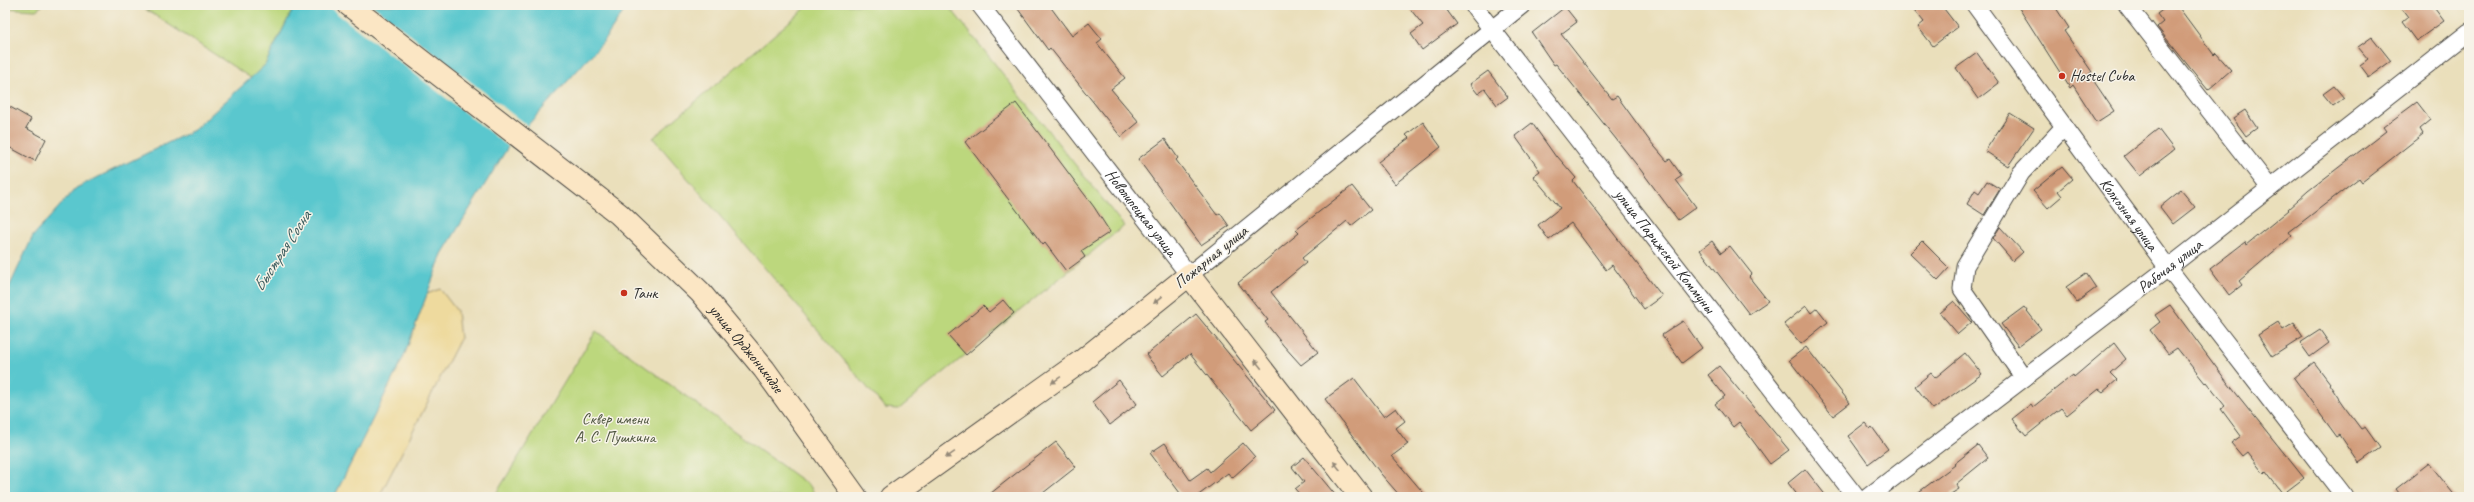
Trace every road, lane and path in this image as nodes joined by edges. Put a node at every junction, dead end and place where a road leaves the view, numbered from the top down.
1 (349, 5) edge
2 (980, 5) edge
3 (1473, 5) edge
4 (1522, 5) edge
5 (1975, 5) edge
6 (2127, 5) edge
7 (1493, 30) junction
8 (2469, 32) edge
9 (2064, 127) junction
10 (2270, 188) junction
11 (2168, 268) junction
12 (1189, 275) junction
13 (2024, 378) junction
14 (856, 497) edge
15 (890, 497) edge
16 (1361, 497) edge
17 (1856, 497) edge
18 (1868, 497) edge
19 (2345, 497) edge

1 - 14 main road, улица Орджоникидзе
2 - 12 street, Новолипецкая улица
3 - 7 street, улица Парижской Коммуны
4 - 7 street, Пожарная улица
5 - 9 street, Колхозная улица
6 - 10 street
7 - 12 street, Пожарная улица
7 - 17 street, улица Парижской Коммуны
8 - 10 street, Рабочая улица
9 - 11 street, Колхозная улица
9 - 13 street
10 - 11 street, Рабочая улица
11 - 13 street, Рабочая улица
11 - 19 street, Колхозная улица
12 -> 15 main road, Пожарная улица
16 -> 12 main road, Новолипецкая улица
13 - 18 street, Рабочая улица

